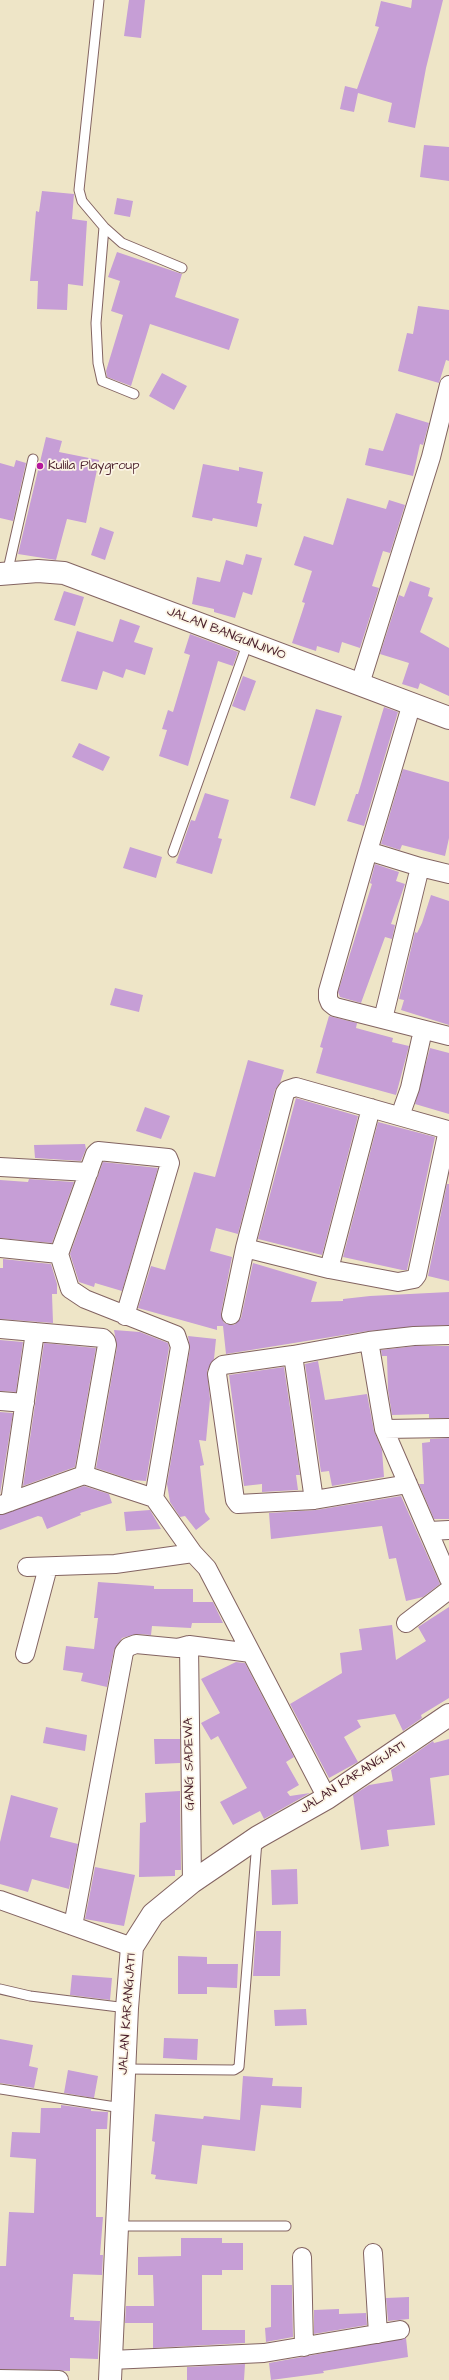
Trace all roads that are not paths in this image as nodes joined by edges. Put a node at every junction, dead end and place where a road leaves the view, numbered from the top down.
1 (99, 0) edge
2 (104, 227) junction
3 (182, 268) dead end
4 (449, 385) edge
5 (134, 394) dead end
6 (33, 459) dead end
7 (3, 574) edge
8 (248, 642) junction
9 (360, 684) junction
10 (412, 703) junction
11 (449, 718) edge
12 (368, 851) junction
13 (173, 852) dead end
14 (420, 867) junction
15 (449, 874) edge
16 (383, 1019) junction
17 (423, 1030) junction
18 (449, 1036) edge
19 (371, 1108) junction
20 (400, 1116) junction
21 (0, 1167) edge
22 (88, 1172) junction
23 (0, 1248) edge
24 (245, 1248) junction
25 (59, 1254) junction
26 (329, 1268) junction
27 (232, 1315) dead end
28 (125, 1316) junction
29 (0, 1329) edge
30 (35, 1332) junction
31 (449, 1335) edge
32 (369, 1341) junction
33 (294, 1355) junction
34 (0, 1401) edge
35 (25, 1403) junction
36 (449, 1428) edge
37 (384, 1429) junction
38 (84, 1475) junction
39 (408, 1484) junction
40 (154, 1498) junction
41 (314, 1500) junction
42 (5, 1504) edge
43 (449, 1530) edge
44 (429, 1531) junction
45 (193, 1553) junction
46 (27, 1567) dead end
47 (48, 1567) junction
48 (449, 1579) edge
49 (449, 1590) edge
50 (406, 1623) dead end
51 (189, 1645) junction
52 (251, 1653) junction
53 (25, 1654) dead end
54 (449, 1715) edge
55 (327, 1798) junction
56 (258, 1837) junction
57 (192, 1882) junction
58 (0, 1900) edge
59 (72, 1926) junction
60 (132, 1947) junction
61 (0, 1989) edge
62 (127, 2008) junction
63 (125, 2069) junction
64 (0, 2089) edge
65 (122, 2108) junction
66 (117, 2226) junction
67 (286, 2226) dead end
68 (373, 2253) dead end
69 (302, 2257) dead end
70 (400, 2330) dead end
71 (378, 2334) junction
72 (304, 2347) junction
73 (110, 2370) edge
74 (0, 2379) edge
75 (60, 2380) edge

1 - 2 lane
2 - 3 lane
2 - 5 lane
4 - 9 street
6 - 7 lane
7 - 8 street, JALAN BANGUNJIWO
8 - 9 street, JALAN BANGUNJIWO
8 - 13 lane
9 - 10 street, JALAN BANGUNJIWO
10 - 11 street, JALAN BANGUNJIWO
10 - 12 street
12 - 14 street
12 - 16 street
14 - 15 street
14 - 16 street
16 - 17 street
17 - 18 street
17 - 20 street
19 - 20 street
19 - 24 street
19 - 26 street
20 - 26 street
21 - 22 street
22 - 25 street
22 - 28 street
23 - 25 street
24 - 26 street
24 - 27 street
25 - 28 street
28 - 40 street
29 - 30 street
30 - 35 street
30 - 38 street
31 - 32 street
32 - 33 street
32 - 37 street
33 - 41 street
33 - 41 street
34 - 35 street
35 - 42 street
36 - 37 street
37 - 39 street
38 - 40 street
38 - 42 street
39 - 41 street
39 - 44 street
40 - 45 street
43 - 44 street
44 - 48 street
45 - 47 street
45 - 52 street
46 - 47 street
47 - 53 street
49 - 50 street
51 - 52 street
51 - 57 street, GANG SADEWA
51 - 59 street
52 - 55 street
54 - 55 street, JALAN KARANGJATI
55 - 56 street, JALAN KARANGJATI
56 - 57 street, JALAN KARANGJATI
56 - 63 lane
57 - 60 street, JALAN KARANGJATI
58 - 59 street
59 - 60 street
60 - 62 street, JALAN KARANGJATI
61 - 62 lane
62 - 63 street, JALAN KARANGJATI
63 - 65 street, JALAN KARANGJATI
64 - 65 lane
65 - 66 street, JALAN KARANGJATI
66 - 67 lane
66 - 73 street, JALAN KARANGJATI
68 - 71 street
69 - 72 street
70 - 71 street
71 - 72 street
72 - 73 street
74 - 75 street

